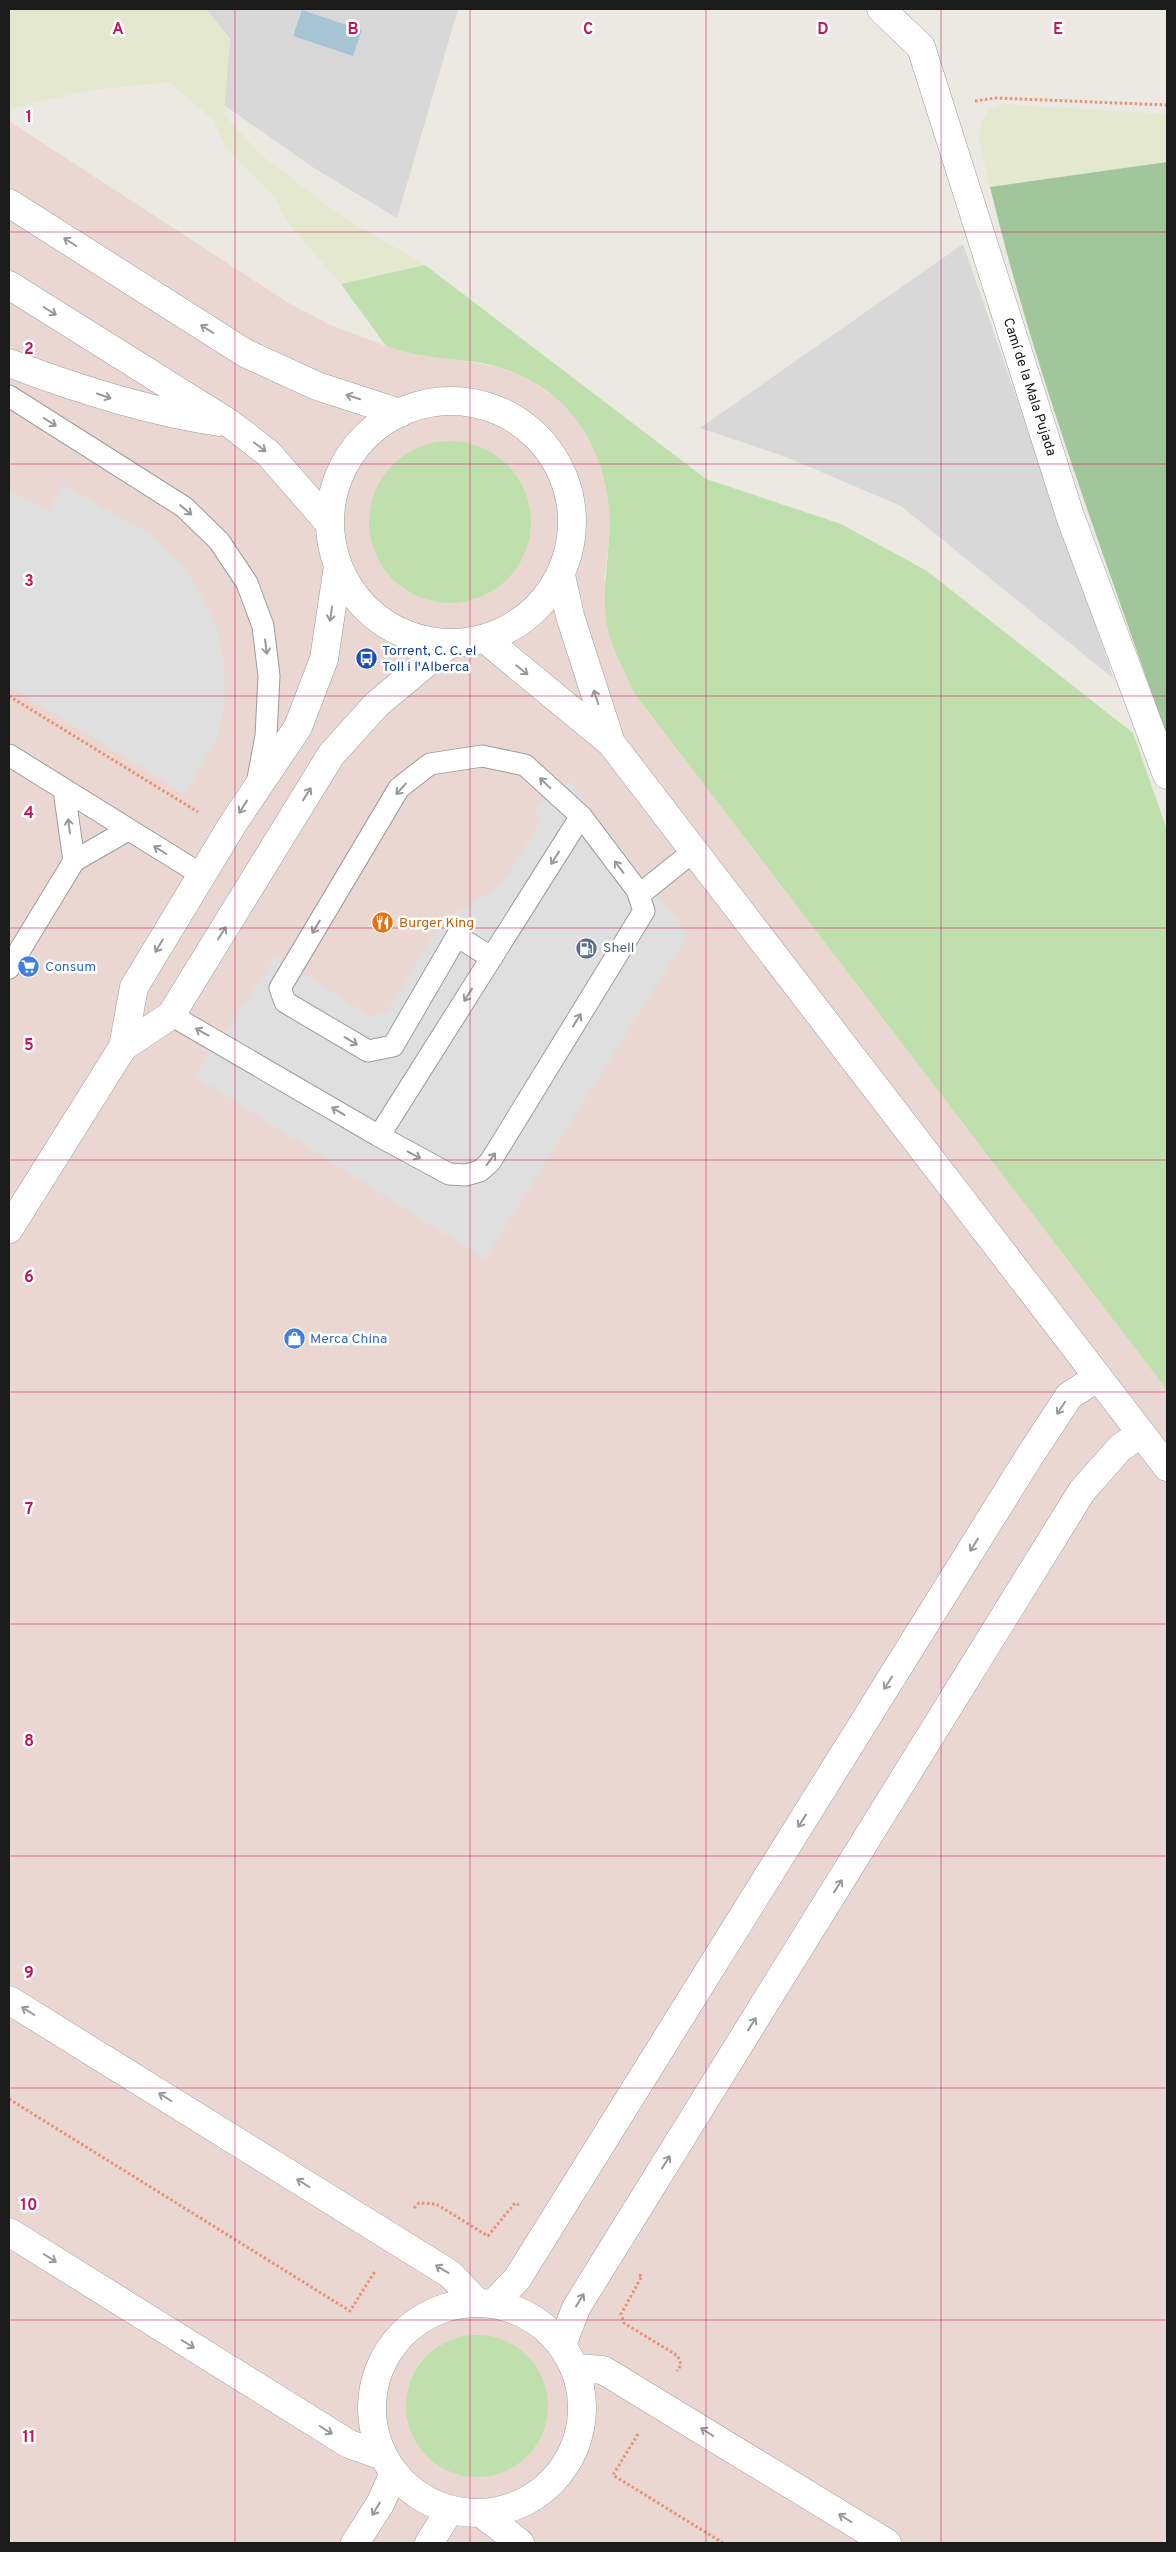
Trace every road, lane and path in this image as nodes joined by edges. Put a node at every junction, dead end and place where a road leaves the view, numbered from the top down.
1 (882, 9) edge
2 (940, 105) junction
3 (1167, 105) edge
4 (9, 203) edge
5 (9, 285) edge
6 (9, 363) edge
7 (9, 396) edge
8 (400, 413) junction
9 (229, 423) junction
10 (329, 523) junction
11 (338, 566) junction
12 (561, 575) junction
13 (485, 639) junction
14 (449, 644) junction
15 (9, 696) edge
16 (611, 743) junction
17 (9, 755) edge
18 (1167, 775) edge
19 (258, 784) junction
20 (64, 790) junction
21 (581, 816) junction
22 (128, 830) junction
23 (229, 831) junction
24 (695, 850) junction
25 (74, 861) junction
26 (202, 875) junction
27 (639, 895) junction
28 (492, 958) junction
29 (9, 968) edge
30 (171, 1015) junction
31 (124, 1047) junction
32 (379, 1136) junction
33 (9, 1229) edge
34 (1098, 1377) junction
35 (1141, 1433) junction
36 (1167, 1467) edge
37 (9, 2000) edge
38 (9, 2232) edge
39 (485, 2303) junction
40 (569, 2357) junction
41 (388, 2465) junction
42 (450, 2510) junction
43 (481, 2513) junction
44 (355, 2543) edge
45 (429, 2543) edge
46 (520, 2543) edge
47 (887, 2543) edge

1 - 2 street, Camí de la Mala Pujada
2 - 3 path
2 - 18 street, Camí de la Mala Pujada
8 -> 4 street
5 -> 9 street
6 -> 9 street
7 -> 19 lane
8 - 10 street
8 - 12 street
9 -> 10 street
10 - 11 street
11 - 14 street
11 -> 19 street
12 - 13 street
16 -> 12 street
13 - 14 street
13 -> 16 street
30 -> 14 street
15 - 23 path
16 - 24 street
17 - 20 lane
19 -> 23 street
20 - 22 lane
25 -> 20 lane
27 -> 21 lane
21 -> 28 lane
21 -> 28 lane
22 - 25 lane
26 -> 22 lane
23 - 26 street
24 - 27 lane
24 - 34 street
25 - 29 lane
26 -> 31 street
32 -> 27 lane
28 -> 32 lane
30 - 31 street
32 -> 30 lane
31 - 33 street
34 - 35 street
34 -> 39 street
35 - 36 street
40 -> 35 street
39 -> 37 street
38 -> 41 street
39 - 40 street
39 - 41 street
40 - 43 street
47 -> 40 street
41 - 42 street
41 -> 44 street
42 - 43 street
42 - 45 street
43 - 46 street

